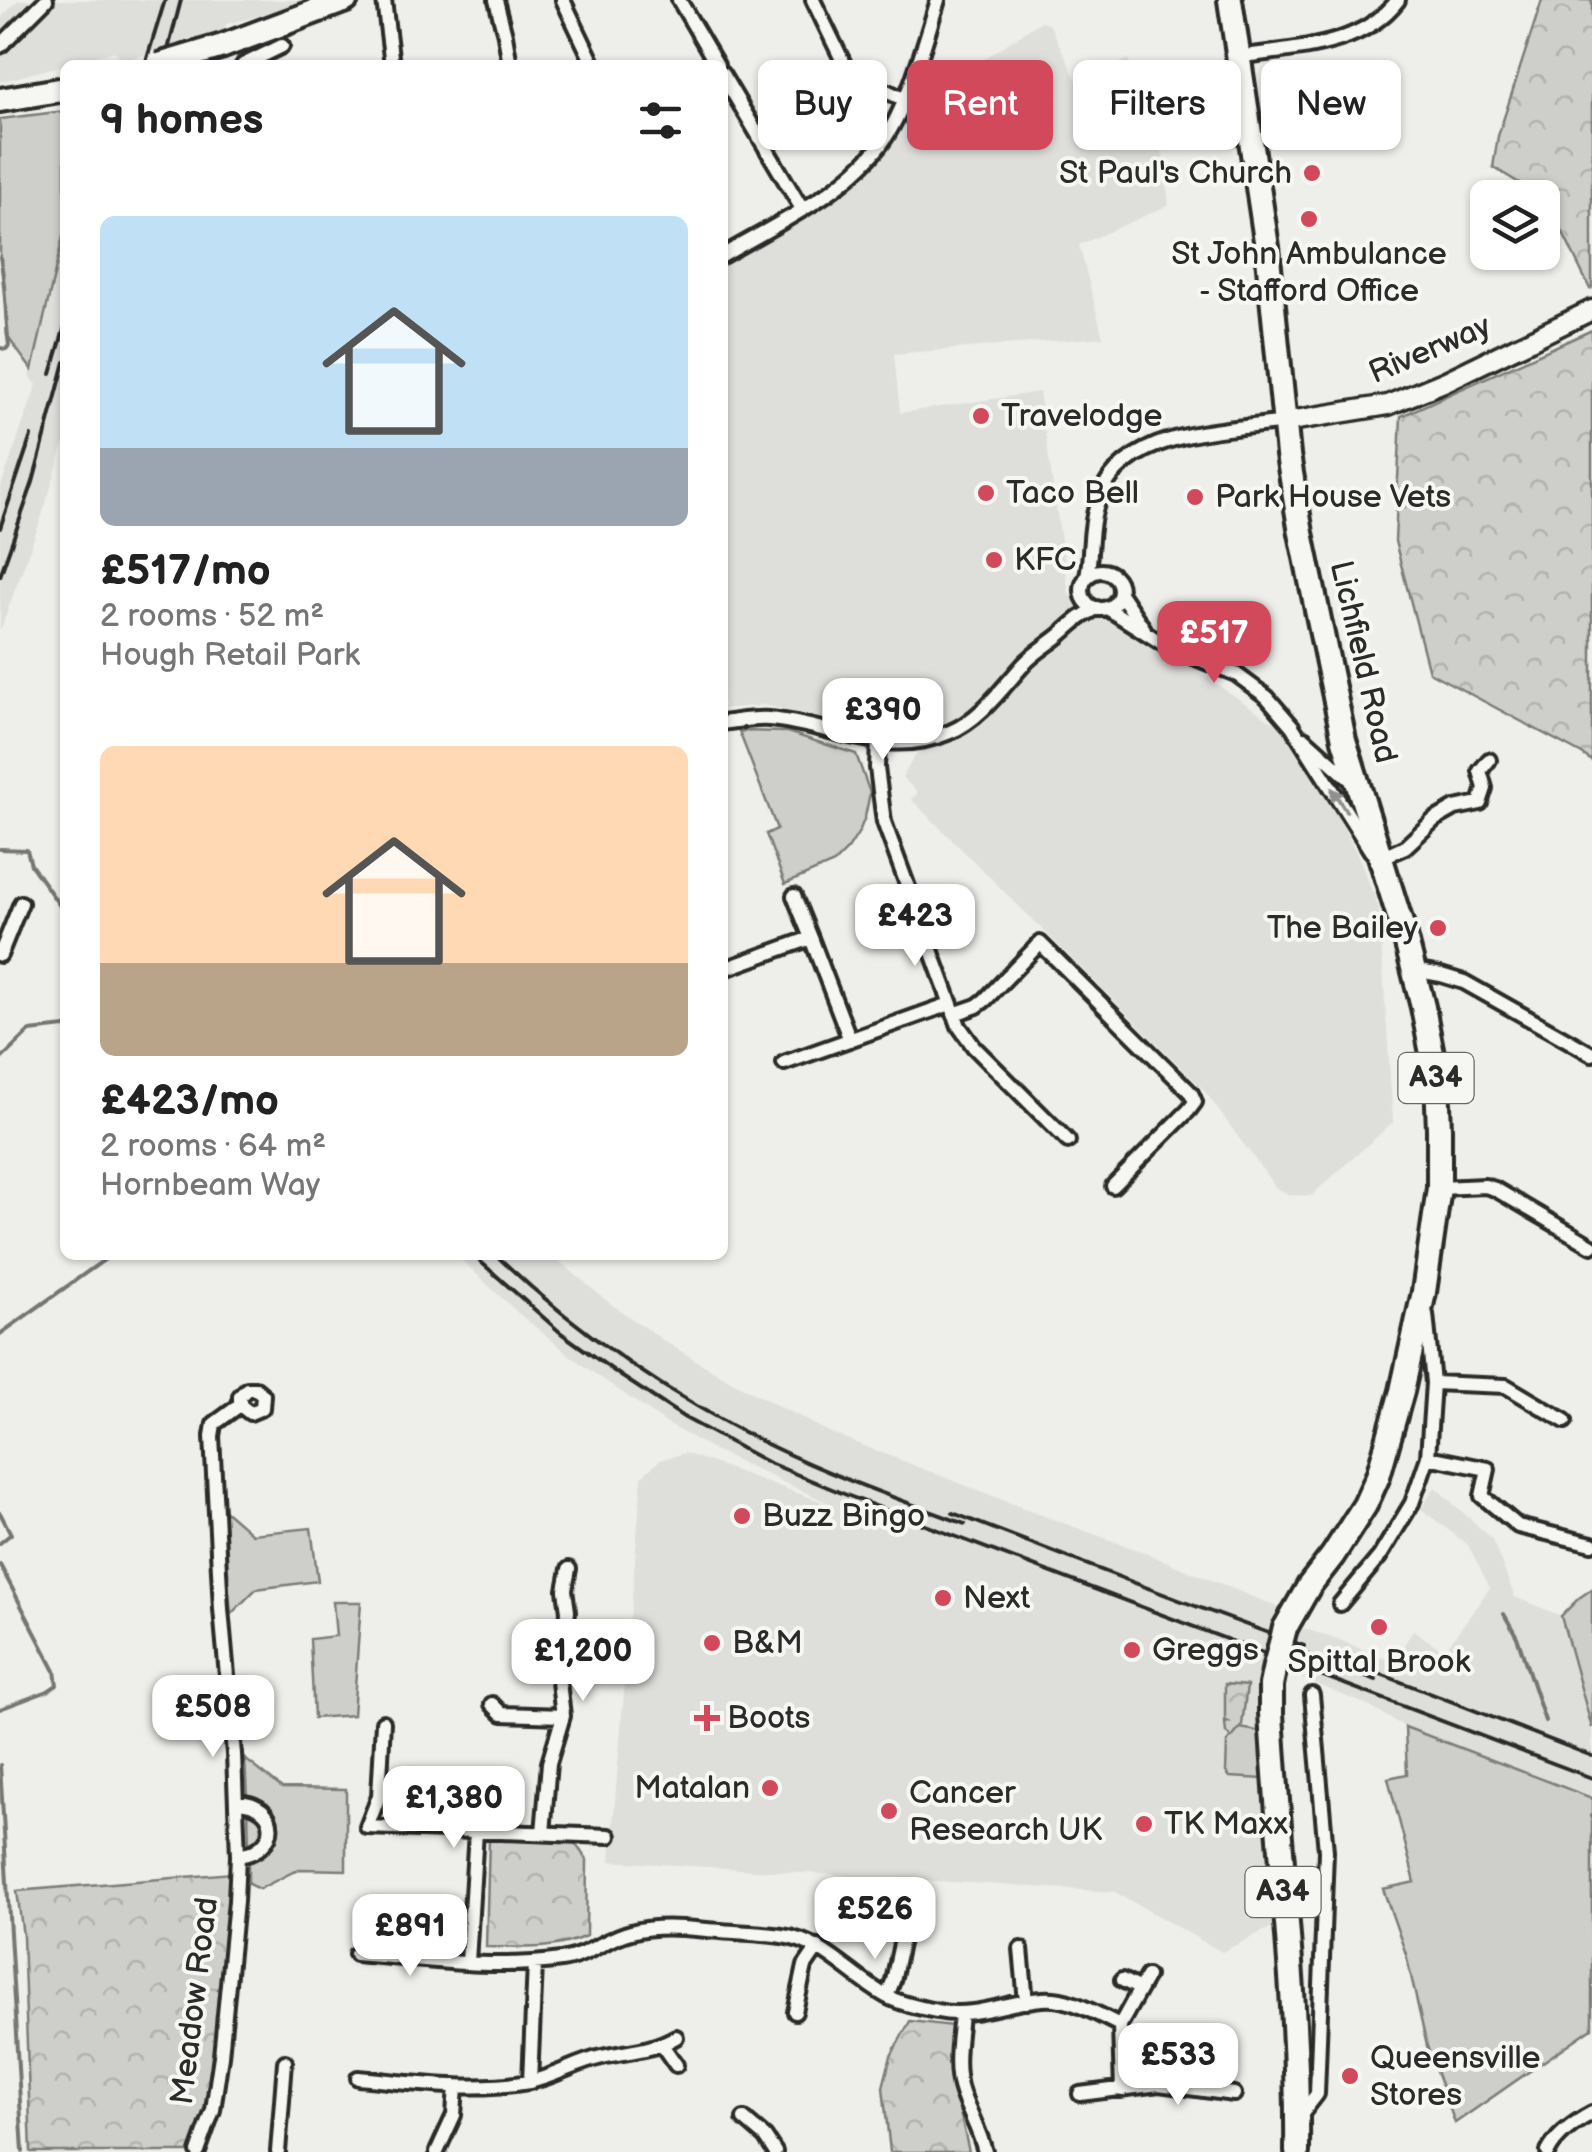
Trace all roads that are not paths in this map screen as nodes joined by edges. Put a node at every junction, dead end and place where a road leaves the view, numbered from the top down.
1 (46, 0) edge
2 (346, 0) edge
3 (384, 0) edge
4 (496, 0) edge
5 (563, 0) edge
6 (679, 0) edge
7 (812, 0) edge
8 (938, 0) edge
9 (1230, 0) edge
10 (1398, 0) edge
11 (282, 36) junction
12 (0, 46) edge
13 (1238, 57) junction
14 (176, 60) edge
15 (250, 60) edge
16 (284, 60) edge
17 (391, 60) edge
18 (509, 60) edge
19 (592, 60) edge
20 (714, 60) edge
21 (728, 84) edge
22 (60, 90) edge
23 (903, 99) junction
24 (0, 100) edge
25 (802, 209) junction
26 (728, 252) edge
27 (1592, 310) edge
28 (1284, 422) junction
29 (1091, 556) junction
30 (1105, 571) junction
31 (1087, 576) junction
32 (1120, 594) junction
33 (1083, 597) junction
34 (1102, 608) junction
35 (1077, 618) junction
36 (1149, 636) junction
37 (728, 723) edge
38 (1292, 726) junction
39 (878, 741) junction
40 (1488, 760) dead end
41 (1357, 786) junction
42 (1384, 866) junction
43 (794, 896) dead end
44 (21, 902) dead end
45 (7, 918) edge
46 (810, 938) junction
47 (0, 955) edge
48 (728, 968) edge
49 (1414, 970) junction
50 (952, 1009) junction
51 (850, 1040) junction
52 (1592, 1054) edge
53 (784, 1063) dead end
54 (1068, 1141) dead end
55 (1113, 1186) dead end
56 (1439, 1188) junction
57 (1592, 1246) edge
58 (1424, 1292) junction
59 (1432, 1382) junction
60 (240, 1405) dead end
61 (1565, 1421) dead end
62 (1428, 1457) junction
63 (1592, 1544) edge
64 (569, 1569) dead end
65 (1340, 1604) dead end
66 (1312, 1695) dead end
67 (496, 1715) dead end
68 (563, 1716) junction
69 (382, 1722) dead end
70 (237, 1802) junction
71 (476, 1831) junction
72 (543, 1833) junction
73 (609, 1836) dead end
74 (238, 1856) junction
75 (374, 1936) dead end
76 (818, 1947) junction
77 (1022, 1949) dead end
78 (918, 1952) dead end
79 (356, 1954) dead end
80 (373, 1955) junction
81 (468, 1962) junction
82 (535, 1963) junction
83 (1122, 1980) dead end
84 (887, 1996) junction
85 (1026, 2002) junction
86 (794, 2012) dead end
87 (961, 2014) junction
88 (1120, 2024) junction
89 (676, 2036) dead end
90 (662, 2045) junction
91 (285, 2062) dead end
92 (676, 2065) dead end
93 (358, 2078) dead end
94 (530, 2082) junction
95 (456, 2086) junction
96 (1089, 2089) dead end
97 (1122, 2090) junction
98 (1234, 2094) dead end
99 (1592, 2113) edge
100 (1299, 2118) junction
101 (744, 2119) dead end
102 (771, 2120) dead end
103 (760, 2132) junction
104 (771, 2150) edge
105 (198, 2152) edge
106 (278, 2152) edge
107 (436, 2152) edge
108 (986, 2152) edge
109 (1298, 2152) edge
110 (1548, 2152) edge

1 - 12 street
2 - 11 highway
3 - 17 street
4 - 18 street
5 - 19 street
6 - 20 street
7 - 23 street
8 - 23 street
9 - 13 highway, Lichfield Road / A34
10 - 13 street
11 - 14 highway, bridge
11 - 15 street
11 - 16 street
13 - 28 highway, Lichfield Road / A34
21 - 25 street
22 - 24 highway
23 - 25 street
25 - 26 street
27 - 28 street, Riverway
28 - 29 street
28 - 41 highway, Lichfield Road / A34
29 - 30 street
29 - 31 street
30 - 31 street
30 - 32 street
31 - 33 street
32 - 34 street
32 - 36 street
33 - 34 street
33 - 35 street
34 - 35 street
34 - 36 street
35 - 39 street
36 - 38 street
37 - 39 street
38 - 41 street
42 -> 38 street
39 - 50 street
40 - 42 street
41 - 42 highway, Lichfield Road / A34
42 - 49 highway, Lichfield Road / A34
43 - 46 street
44 - 45 street
45 - 47 street
46 - 48 street
46 - 51 street
49 - 52 street
49 - 56 highway, Lichfield Road / A34
50 - 51 street
50 - 54 street
50 - 55 street
51 - 53 street
56 - 57 street
56 - 58 highway, Lichfield Road / A34
58 - 59 street
58 - 100 highway, Lichfield Road / A34, bridge
59 - 61 street
59 - 62 street
60 - 70 street, Meadow Road
62 - 63 street
62 - 65 street
64 - 68 street
66 - 100 street
67 - 68 street
68 - 72 street
69 - 71 street
70 - 74 street, Meadow Road
70 - 74 street, Meadow Road
71 - 72 street
71 - 81 street
72 - 73 street
74 - 105 street, Meadow Road
75 - 80 street
76 - 82 street
76 - 84 street
76 - 86 street
77 - 85 street
78 - 84 street
79 - 80 street
80 - 81 street
81 - 82 street
82 - 94 street
83 - 88 street
84 - 87 street
85 - 87 street
85 - 88 street
87 - 108 street
88 - 97 street
89 - 90 street
90 - 92 street
90 - 94 street
91 - 106 street
93 - 95 street
94 - 95 street
95 - 107 street
96 - 97 street
97 - 98 street
99 - 110 street
100 - 109 highway, A34
101 - 103 street
102 - 103 street
103 - 104 street

